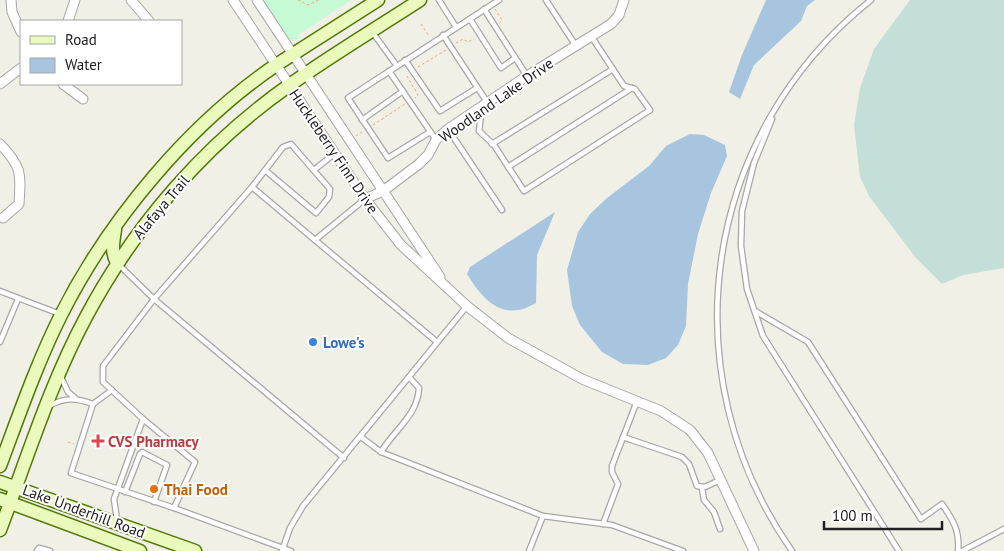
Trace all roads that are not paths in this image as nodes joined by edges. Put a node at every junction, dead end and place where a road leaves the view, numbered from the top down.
1 (11, 0) edge
2 (75, 0) edge
3 (132, 0) edge
4 (233, 0) edge
5 (257, 0) edge
6 (378, 0) edge
7 (420, 0) edge
8 (439, 0) edge
9 (499, 0) edge
10 (546, 0) edge
11 (624, 0) edge
12 (871, 0) edge
13 (484, 10) junction
14 (470, 18) junction
15 (68, 20) edge
16 (148, 20) edge
17 (456, 27) junction
18 (20, 30) edge
19 (372, 31) junction
20 (443, 35) junction
21 (591, 36) junction
22 (576, 46) junction
23 (294, 55) junction
24 (515, 58) junction
25 (405, 60) junction
26 (276, 66) junction
27 (397, 66) junction
28 (20, 69) edge
29 (613, 69) junction
30 (389, 71) junction
31 (306, 74) junction
32 (527, 76) junction
33 (0, 84) edge
34 (64, 85) edge
35 (290, 85) junction
36 (477, 88) junction
37 (632, 88) junction
38 (403, 91) junction
39 (83, 99) dead end
40 (485, 104) junction
41 (779, 104) junction
42 (362, 120) junction
43 (448, 130) junction
44 (430, 132) junction
45 (436, 140) junction
46 (0, 144) edge
47 (492, 144) junction
48 (335, 153) junction
49 (508, 167) junction
50 (265, 170) junction
51 (314, 170) junction
52 (252, 187) junction
53 (383, 191) junction
54 (365, 199) junction
55 (502, 210) dead end
56 (3, 218) dead end
57 (116, 228) junction
58 (315, 240) junction
59 (117, 263) junction
60 (450, 291) junction
61 (0, 292) edge
62 (154, 298) junction
63 (18, 299) junction
64 (467, 306) junction
65 (755, 310) junction
66 (61, 315) junction
67 (0, 342) edge
68 (437, 342) junction
69 (60, 374) junction
70 (409, 377) junction
71 (112, 390) junction
72 (75, 398) junction
73 (637, 401) junction
74 (93, 404) junction
75 (47, 406) junction
76 (143, 419) junction
77 (623, 436) junction
78 (361, 437) junction
79 (381, 452) junction
80 (344, 458) junction
81 (0, 466) edge
82 (721, 479) junction
83 (8, 484) edge
84 (702, 488) junction
85 (117, 490) junction
86 (125, 492) junction
87 (3, 500) edge
88 (154, 502) junction
89 (174, 508) junction
90 (543, 516) junction
91 (119, 524) junction
92 (603, 524) junction
93 (720, 529) dead end
94 (1004, 529) edge
95 (0, 530) edge
96 (282, 549) edge
97 (37, 551) edge
98 (50, 551) edge
99 (140, 551) edge
100 (195, 551) edge
101 (291, 551) edge
102 (529, 551) edge
103 (683, 551) edge
104 (754, 551) edge
105 (792, 551) edge
106 (899, 551) edge
107 (958, 551) edge
108 (962, 551) edge

1 - 18 street
2 - 15 street
3 - 16 street
4 - 26 street, Huckleberry Finn Drive
5 - 23 street, Huckleberry Finn Drive
6 - 23 main road, Alafaya Trail
7 - 19 main road, Alafaya Trail
8 - 17 lane
9 - 13 lane
10 - 22 lane
11 - 21 street, Woodland Lake Drive
12 - 41 lane
13 - 14 lane
13 - 24 lane
14 - 17 lane
14 - 24 lane
17 - 20 lane
19 - 27 lane
19 - 31 main road, Alafaya Trail
20 - 25 lane
20 - 36 lane
21 - 22 street, Woodland Lake Drive
21 - 29 lane
22 - 32 street, Woodland Lake Drive
23 - 26 main road, Alafaya Trail
23 - 31 street, Huckleberry Finn Drive
24 - 32 lane
25 - 27 lane
25 - 36 lane
26 - 35 street, Huckleberry Finn Drive
26 - 57 main road, Alafaya Trail
27 - 30 lane
28 - 33 street
29 - 37 lane
29 - 47 lane
30 - 38 lane
30 - 42 lane
31 - 35 main road, Alafaya Trail
31 - 53 street, Huckleberry Finn Drive
32 - 40 street, Woodland Lake Drive
34 - 39 street
35 - 48 street, Huckleberry Finn Drive
35 - 59 main road, Alafaya Trail
36 - 40 lane
37 - 49 lane
37 - 49 lane
38 - 42 lane
38 - 44 lane
40 - 43 street, Woodland Lake Drive
40 - 47 lane
41 - 65 lane
41 - 105 lane
42 - 44 lane
43 - 45 street, Woodland Lake Drive
43 - 55 lane
44 - 45 lane
45 - 53 street, Woodland Lake Drive
46 - 56 street
47 - 49 lane
48 - 51 lane
48 - 54 street, Huckleberry Finn Drive
50 - 51 lane
50 - 51 lane
50 - 52 lane
52 - 58 lane
52 - 62 lane
53 - 54 street, Woodland Lake Drive
53 - 60 street, Huckleberry Finn Drive
54 - 58 lane
54 - 60 street, Huckleberry Finn Drive
57 - 59 main road
57 - 66 main road, Alafaya Trail
58 - 68 lane
59 - 62 lane
59 - 69 main road, Alafaya Trail
60 - 64 street, Huckleberry Finn Drive
61 - 63 lane
62 - 71 lane
62 - 80 lane
63 - 66 lane
63 - 67 lane
64 - 68 lane
64 - 73 street, Huckleberry Finn Drive
65 - 106 lane
65 - 107 lane
66 - 81 main road, Alafaya Trail
68 - 70 lane
69 - 72 lane
69 - 75 main road, Alafaya Trail
70 - 78 lane
70 - 79 lane
71 - 74 lane
71 - 76 lane
72 - 74 lane
72 - 75 lane
73 - 77 lane
73 - 82 street, Huckleberry Finn Drive
74 - 85 lane
75 - 83 main road, Alafaya Trail
76 - 85 lane
76 - 89 lane
77 - 84 lane
77 - 92 lane
78 - 79 lane
78 - 80 lane
79 - 90 lane
80 - 96 lane
82 - 84 lane
82 - 104 street, Huckleberry Finn Drive
83 - 87 main road, Alafaya Trail
83 - 91 main road, Lake Underhill Road
84 - 93 lane
85 - 86 lane
85 - 91 lane
86 - 88 lane
86 - 88 lane
87 - 95 main road, Alafaya Trail
87 - 99 main road, Lake Underhill Road
88 - 89 lane
89 - 96 lane
90 - 92 lane
90 - 102 lane
91 - 100 main road, Lake Underhill Road
92 - 103 lane
94 - 108 lane
96 - 101 lane
97 - 98 lane

